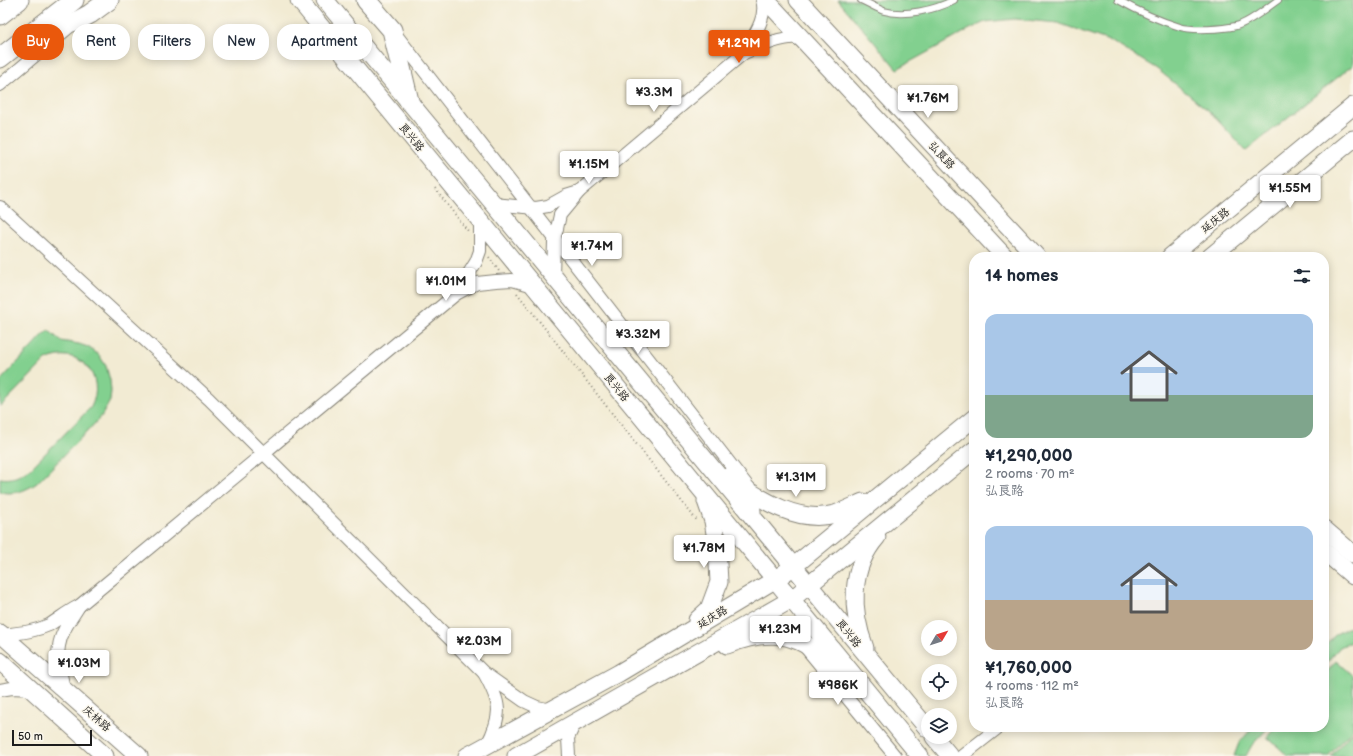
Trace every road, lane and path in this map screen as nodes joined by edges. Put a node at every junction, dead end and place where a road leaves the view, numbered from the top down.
1 (19, 0) edge
2 (74, 0) edge
3 (109, 0) edge
4 (299, 0) edge
5 (326, 0) edge
6 (366, 0) edge
7 (762, 0) edge
8 (766, 0) edge
9 (798, 0) edge
10 (861, 0) edge
11 (954, 0) edge
12 (1118, 0) edge
13 (1278, 0) edge
14 (0, 15) edge
15 (77, 21) junction
16 (43, 24) edge
17 (60, 24) edge
18 (392, 30) junction
19 (808, 45) junction
20 (12, 49) edge
21 (744, 53) junction
22 (0, 58) edge
23 (0, 85) edge
24 (409, 101) junction
25 (1353, 106) edge
26 (1353, 139) edge
27 (579, 192) junction
28 (494, 204) junction
29 (0, 207) edge
30 (530, 208) junction
31 (480, 220) junction
32 (555, 239) junction
33 (992, 243) junction
34 (998, 252) edge
35 (1000, 252) edge
36 (1032, 252) edge
37 (1176, 252) edge
38 (1216, 252) edge
39 (553, 275) junction
40 (534, 286) junction
41 (456, 294) junction
42 (969, 422) edge
43 (263, 453) junction
44 (969, 454) edge
45 (714, 469) junction
46 (702, 490) junction
47 (753, 493) junction
48 (882, 494) junction
49 (898, 513) junction
50 (755, 518) junction
51 (1329, 533) edge
52 (1353, 554) edge
53 (1329, 555) edge
54 (794, 566) junction
55 (1353, 576) edge
56 (776, 579) junction
57 (810, 585) junction
58 (792, 599) junction
59 (79, 606) junction
60 (1, 634) edge
61 (675, 640) junction
62 (800, 641) junction
63 (869, 657) junction
64 (0, 661) edge
65 (675, 666) junction
66 (484, 673) junction
67 (31, 689) junction
68 (0, 690) edge
69 (64, 690) junction
70 (874, 700) junction
71 (552, 710) junction
72 (921, 720) edge
73 (575, 722) junction
74 (993, 732) edge
75 (940, 744) edge
76 (487, 745) junction
77 (105, 756) edge
78 (139, 756) edge
79 (467, 756) edge
80 (516, 756) edge
81 (569, 756) edge
82 (895, 756) edge
83 (920, 756) edge
84 (950, 756) edge
85 (962, 756) edge

1 - 14 main road
2 - 16 main road
3 - 15 main road
4 - 31 street, 良兴路
5 - 24 street, 良兴路
6 - 18 main road
7 - 21 street
8 - 19 street
9 - 36 street, 弘良路
10 - 11 lane
12 - 13 lane
15 - 17 main road
15 - 23 street
18 - 24 main road
18 - 30 street
19 - 21 street
19 - 33 street
20 - 22 main road
21 - 27 street
24 - 28 street, 良兴路
25 - 37 street, 延庆路
26 - 38 street
27 - 30 street
27 - 32 street
28 - 30 street
28 - 39 street, 良兴路
29 - 43 street
30 - 32 street
31 - 40 street, 良兴路
31 - 41 street
32 - 39 street
32 - 47 street
33 - 34 street
33 - 35 street
39 - 45 street, 良兴路
40 - 41 street
40 - 46 street, 良兴路
41 - 43 street
42 - 48 street, 延庆路
43 - 59 street
43 - 66 street
44 - 49 street
45 - 47 street
45 - 50 street, 良兴路
46 - 56 street, 良兴路
46 - 61 street
47 - 48 street
47 - 50 street
48 - 54 street, 延庆路
49 - 57 street
49 - 63 street
50 - 54 street, 良兴路
51 - 52 street
53 - 55 street
54 - 56 street, 延庆路
54 - 57 street, 良兴路
56 - 58 street, 良兴路
56 - 61 street, 延庆路
57 - 58 street
57 - 63 street, 良兴路
58 - 65 street
58 - 70 street, 良兴路
59 - 60 street
59 - 69 street
60 - 69 street, 庆林路
61 - 71 street, 延庆路
62 - 65 street
62 - 70 street
62 - 82 street
63 - 72 street, 良兴路
64 - 67 street, 庆林路
65 - 73 street
66 - 71 street
66 - 76 street
67 - 68 street
67 - 77 street, 庆林路
69 - 78 street, 庆林路
70 - 83 street, 良兴路
71 - 76 street, 延庆路
73 - 80 street
73 - 81 street
74 - 85 street
75 - 84 street
76 - 79 street, 延庆路

